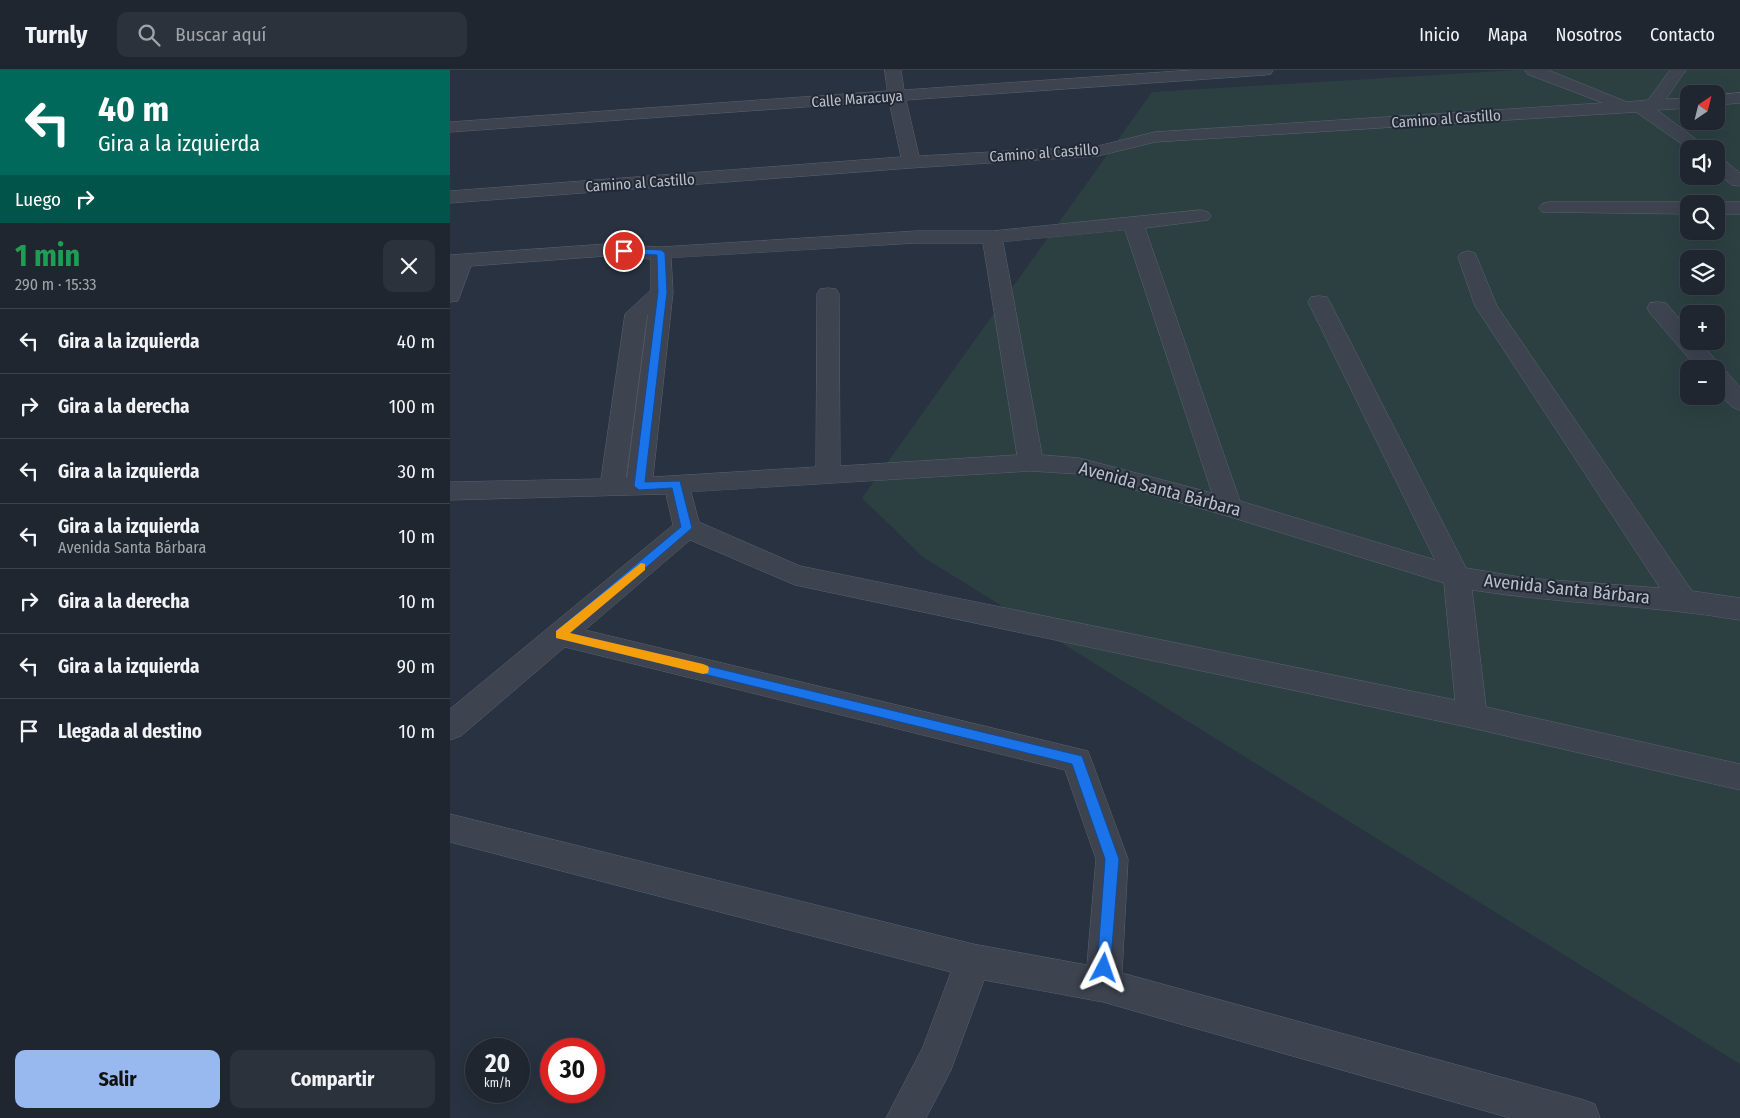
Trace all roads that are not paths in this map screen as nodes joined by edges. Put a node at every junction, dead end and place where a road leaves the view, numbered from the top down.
1 (893, 70) edge
2 (1265, 70) edge
3 (1533, 70) edge
4 (1678, 70) edge
5 (896, 96) junction
6 (1740, 98) edge
7 (1725, 99) edge
8 (1680, 104) edge
9 (1641, 106) junction
10 (450, 127) edge
11 (1688, 140) edge
12 (911, 162) junction
13 (1725, 169) edge
14 (1739, 181) edge
15 (450, 197) edge
16 (1549, 208) dead end
17 (1680, 208) edge
18 (1725, 208) edge
19 (1740, 208) edge
20 (1201, 216) dead end
21 (1134, 223) junction
22 (992, 237) junction
23 (661, 253) junction
24 (1468, 257) dead end
25 (456, 260) edge
26 (662, 292) junction
27 (828, 294) dead end
28 (450, 296) edge
29 (1319, 302) dead end
30 (1658, 308) dead end
31 (1703, 360) edge
32 (1725, 385) edge
33 (1740, 402) edge
34 (1031, 463) junction
35 (828, 475) junction
36 (676, 484) junction
37 (639, 486) junction
38 (612, 488) junction
39 (450, 491) edge
40 (1229, 507) junction
41 (687, 528) junction
42 (1457, 577) junction
43 (1683, 600) junction
44 (1740, 609) edge
45 (560, 635) junction
46 (1472, 716) junction
47 (450, 727) edge
48 (1740, 777) edge
49 (450, 828) edge
50 (972, 961) junction
51 (1103, 986) junction
52 (905, 1118) edge
53 (1582, 1118) edge

1 - 5 street
2 - 5 street, Calle Maracuya
3 - 9 street
4 - 9 street
5 - 10 street, Calle Maracuya
5 - 12 street
6 - 7 street
8 - 9 street, Camino al Castillo
9 - 11 street
9 - 12 street, Camino al Castillo
12 - 15 street, Camino al Castillo
13 - 14 street
16 - 17 street
18 - 19 street
20 - 21 street
21 - 22 street
21 - 40 street
22 - 23 street
22 - 34 street
23 - 25 street
23 - 26 street
24 - 43 street
25 - 28 street
26 - 37 street
26 - 38 street
27 - 35 street
29 - 42 street
30 - 31 street
32 - 33 street
34 - 35 street, Avenida Santa Bárbara
34 - 40 street, Avenida Santa Bárbara
35 - 36 street, Avenida Santa Bárbara
36 - 37 street, Avenida Santa Bárbara
36 - 41 street
37 - 38 street, Avenida Santa Bárbara
38 - 39 street, Avenida Santa Bárbara
40 - 42 street, Avenida Santa Bárbara
41 - 45 street
41 - 46 street
42 - 43 street, Avenida Santa Bárbara
42 - 46 street
43 - 44 street, Avenida Santa Bárbara
45 - 47 street
45 - 51 street
46 - 48 street
49 - 50 street
50 - 51 street
50 - 52 street
51 - 53 street

